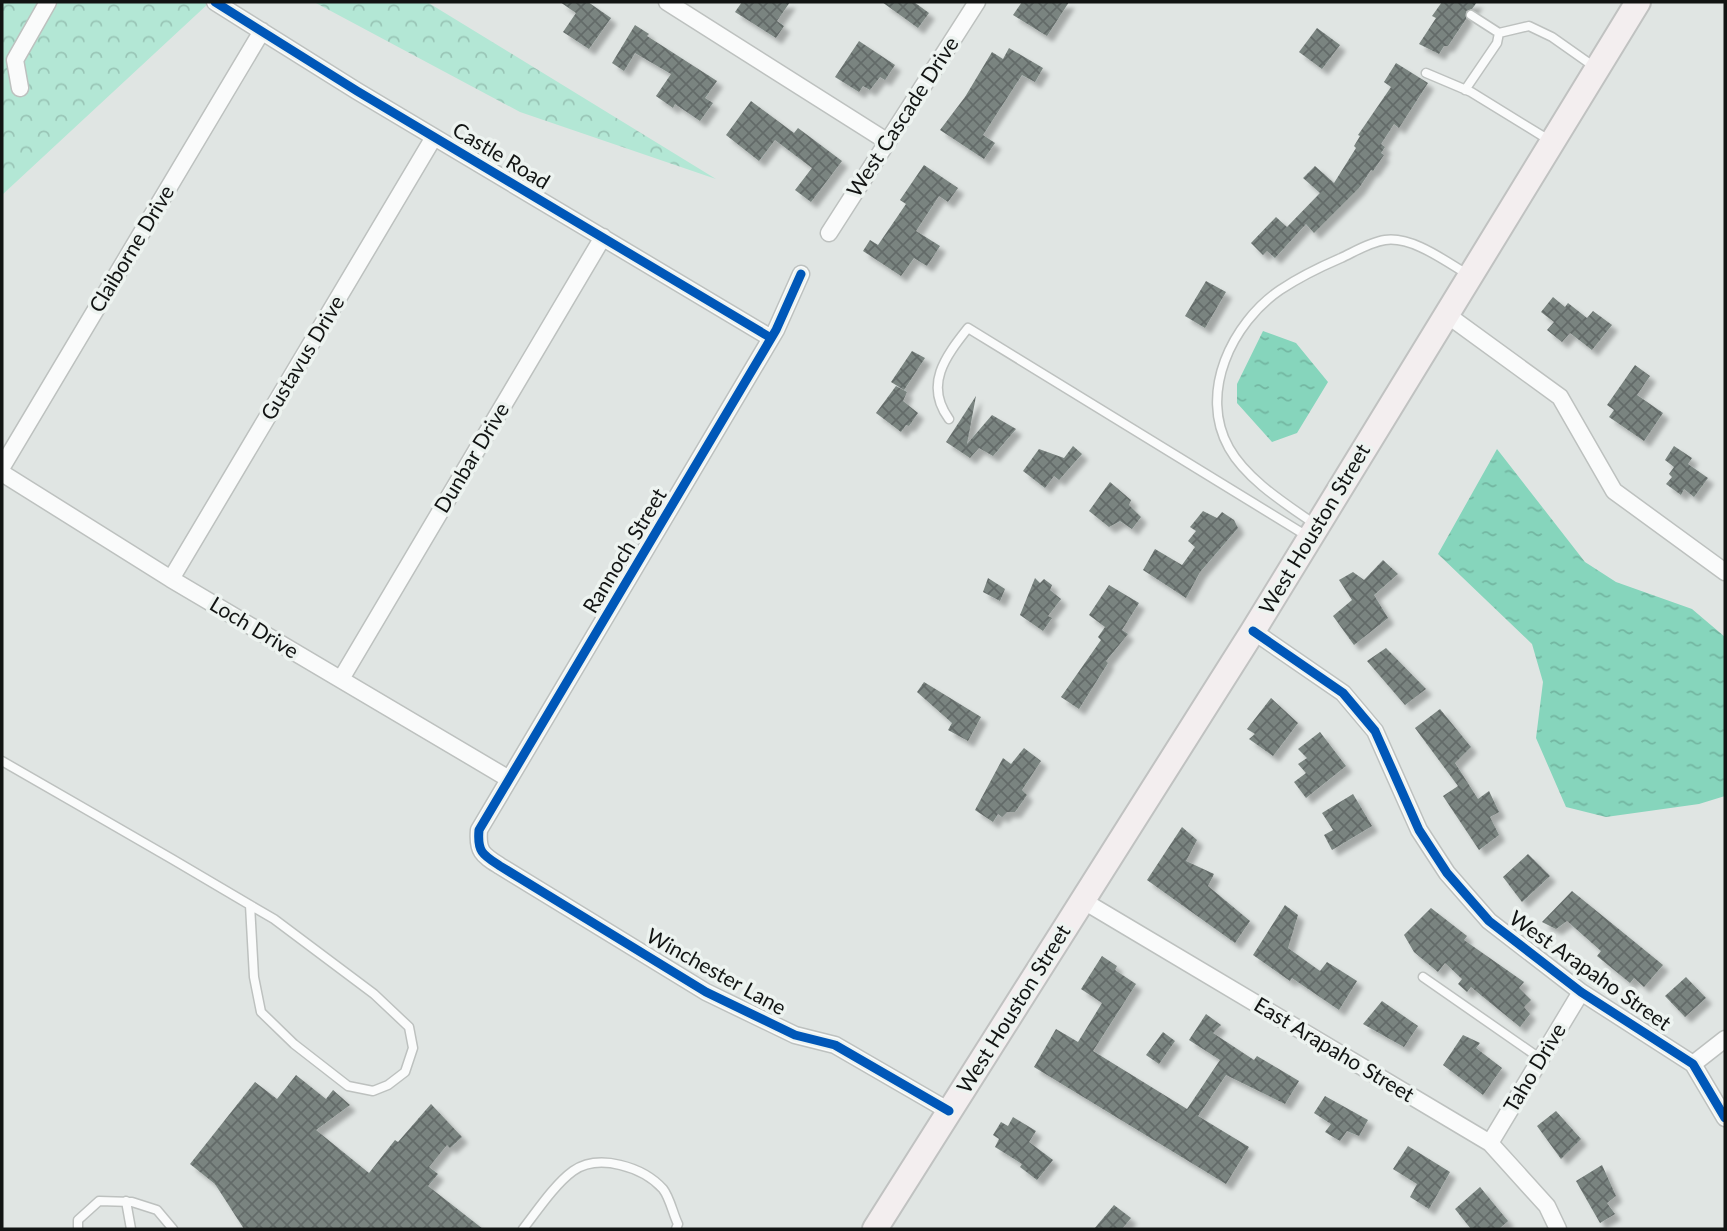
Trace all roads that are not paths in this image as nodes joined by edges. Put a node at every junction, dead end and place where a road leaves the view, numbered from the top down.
1 (48, 2) edge
2 (215, 2) edge
3 (667, 2) edge
4 (977, 2) edge
5 (1638, 2) edge
6 (693, 9) edge
7 (1471, 15) dead end
8 (262, 31) junction
9 (1499, 33) junction
10 (1597, 69) junction
11 (1426, 74) dead end
12 (20, 88) dead end
13 (1465, 90) junction
14 (434, 137) junction
15 (888, 142) junction
16 (1552, 142) junction
17 (829, 233) dead end
18 (603, 237) junction
19 (801, 274) dead end
20 (1469, 276) junction
21 (1446, 314) junction
22 (771, 338) junction
23 (950, 419) dead end
24 (2, 467) edge
25 (2, 473) edge
26 (1313, 532) junction
27 (1725, 572) edge
28 (171, 579) junction
29 (1253, 631) junction
30 (341, 679) junction
31 (2, 761) edge
32 (509, 779) junction
33 (478, 844) joint
34 (1082, 900) junction
35 (250, 905) junction
36 (1423, 977) dead end
37 (1581, 992) junction
38 (1725, 1039) edge
39 (1541, 1059) junction
40 (1693, 1064) junction
41 (949, 1111) junction
42 (1725, 1118) edge
43 (1490, 1143) junction
44 (126, 1202) junction
45 (78, 1229) edge
46 (131, 1229) edge
47 (173, 1229) edge
48 (523, 1229) edge
49 (676, 1229) edge
50 (875, 1229) edge
51 (1558, 1229) edge

1 - 12 street
2 - 8 street, Castle Road
3 - 6 street
4 - 15 street, West Cascade Drive
5 - 10 main road, West Houston Street
6 - 15 street
7 - 9 lane
8 - 14 street, Castle Road
8 - 24 street, Claiborne Drive
9 - 10 lane
9 - 13 lane
10 - 16 main road, West Houston Street
11 - 13 lane
13 - 16 lane
14 - 18 street, Castle Road
14 - 28 street, Gustavus Drive
15 - 17 street, West Cascade Drive
16 - 20 main road, West Houston Street
18 - 22 street, Castle Road
18 - 30 street, Dunbar Drive
19 - 22 street, Rannoch Street
20 - 21 main road, West Houston Street
20 - 26 lane
21 - 26 main road, West Houston Street
21 - 27 street
22 - 32 street, Rannoch Street
23 - 26 lane
25 - 28 street, Loch Drive
26 - 29 main road, West Houston Street
28 - 30 street, Loch Drive
29 - 34 main road, West Houston Street
29 - 37 street, West Arapaho Street
30 - 32 street, Loch Drive
31 - 35 lane
32 - 33 street, Rannoch Street
33 - 41 street, Winchester Lane
34 - 41 main road, West Houston Street
34 - 43 street, East Arapaho Street
35 - 35 lane
36 - 39 lane
37 - 39 street, Taho Drive
37 - 40 street, West Arapaho Street
38 - 40 street
39 - 43 street, Taho Drive
40 - 42 street, West Arapaho Street
41 - 50 main road, West Houston Street
43 - 51 street, East Arapaho Street
44 - 45 lane
44 - 46 lane
44 - 47 lane
48 - 49 lane

